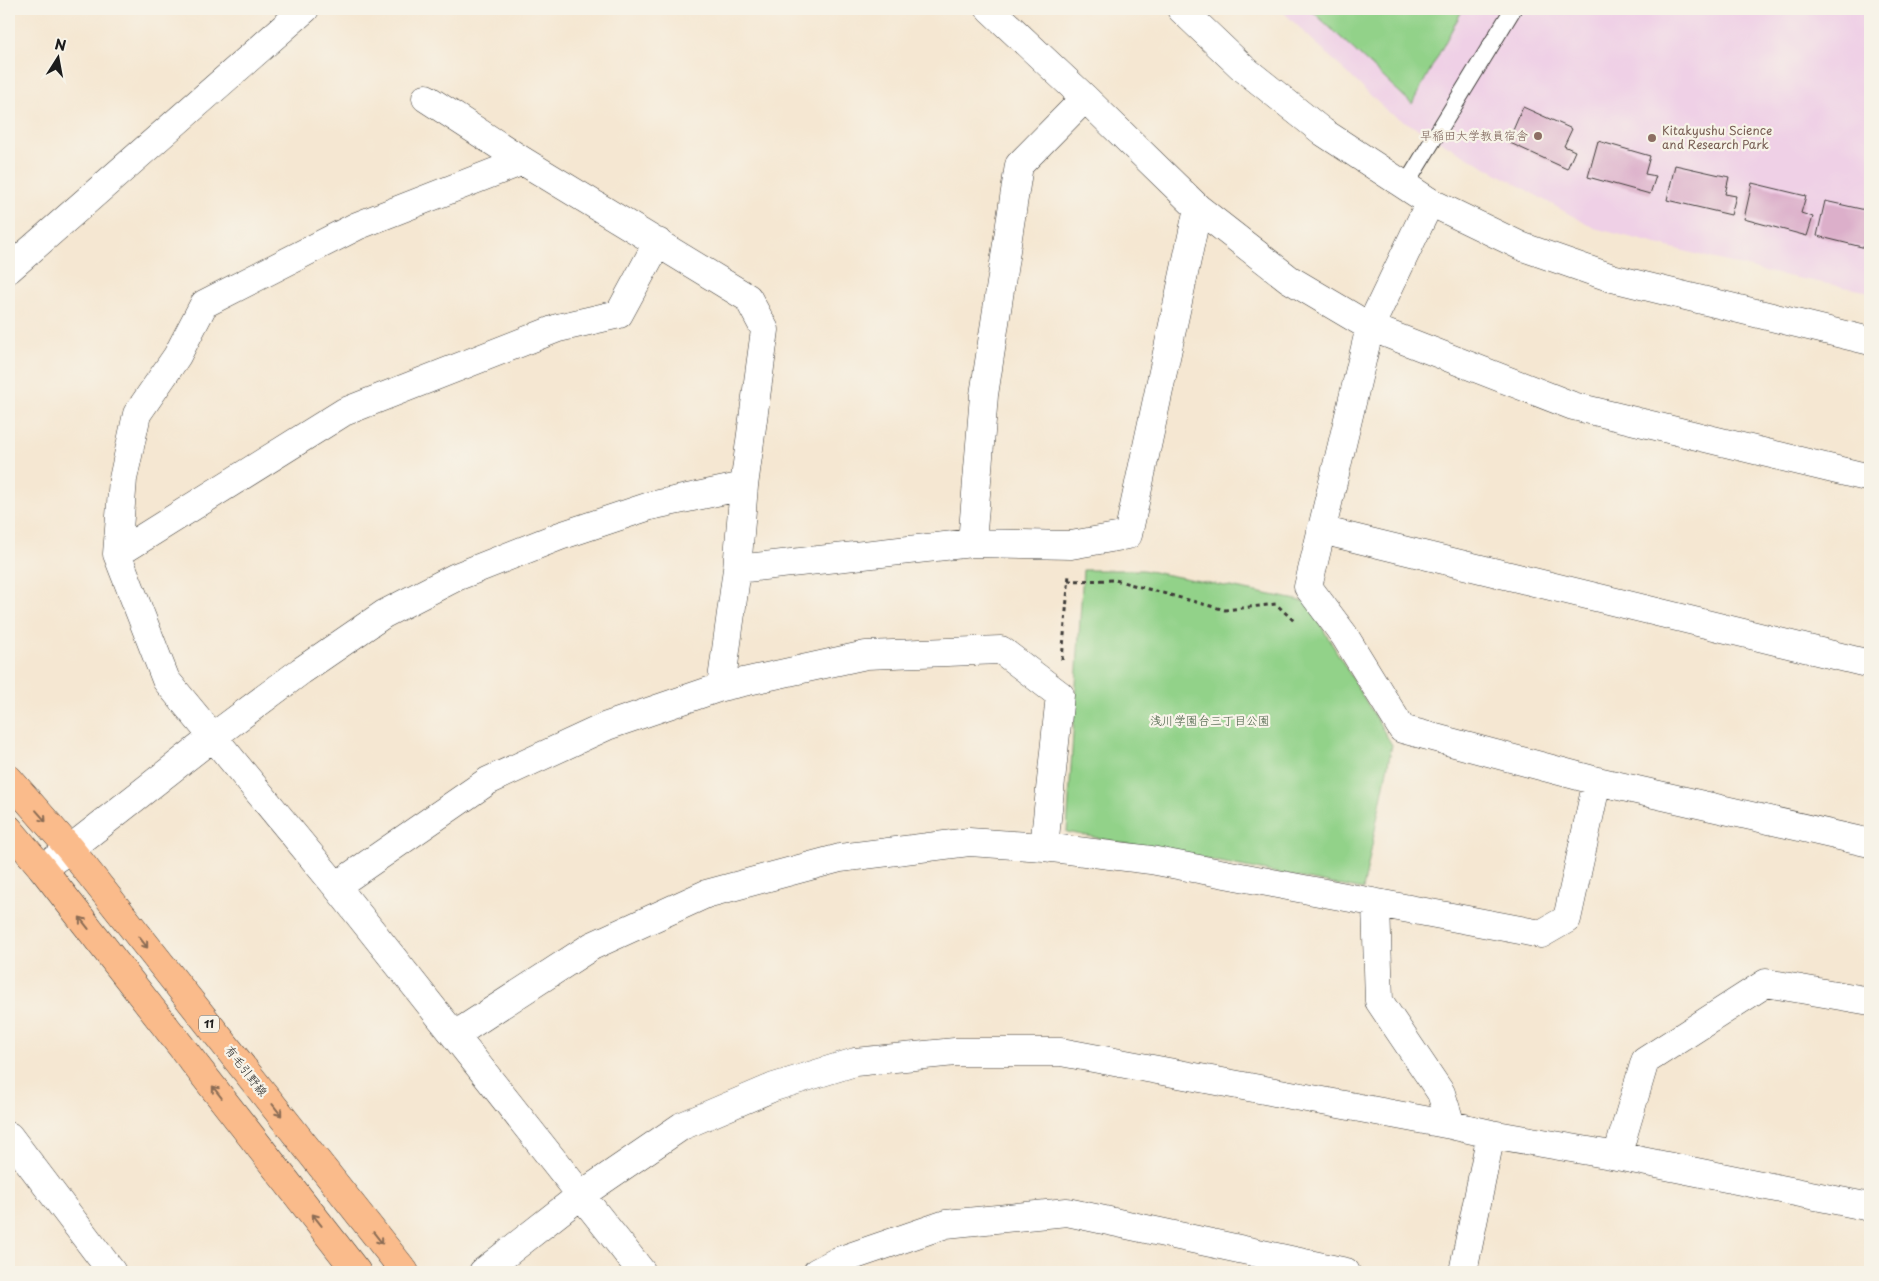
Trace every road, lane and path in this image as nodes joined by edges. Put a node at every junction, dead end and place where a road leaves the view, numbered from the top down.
1 (305, 9) edge
2 (990, 9) edge
3 (1182, 9) edge
4 (1513, 9) edge
5 (426, 98) dead end
6 (1085, 98) junction
7 (523, 160) junction
8 (1405, 186) junction
9 (1430, 202) junction
10 (1198, 208) junction
11 (658, 242) junction
12 (9, 269) edge
13 (1370, 327) junction
14 (1870, 341) edge
15 (1870, 478) edge
16 (744, 486) junction
17 (1322, 530) junction
18 (972, 543) junction
19 (1071, 545) junction
20 (117, 554) junction
21 (737, 569) junction
22 (1068, 581) junction
23 (1296, 623) dead end
24 (1870, 664) edge
25 (721, 687) junction
26 (1060, 695) junction
27 (214, 736) junction
28 (9, 779) edge
29 (1597, 781) junction
30 (9, 829) edge
31 (1870, 843) edge
32 (1044, 847) junction
33 (70, 849) junction
34 (42, 868) junction
35 (336, 886) junction
36 (1376, 904) junction
37 (1870, 1001) edge
38 (455, 1035) junction
39 (1451, 1124) junction
40 (1491, 1134) junction
41 (9, 1136) edge
42 (1617, 1156) junction
43 (580, 1196) junction
44 (1870, 1207) edge
45 (112, 1272) edge
46 (357, 1272) edge
47 (405, 1272) edge
48 (483, 1272) edge
49 (642, 1272) edge
50 (817, 1272) edge
51 (1346, 1272) edge
52 (1463, 1272) edge

1 - 12 street
2 - 6 street
3 - 8 street
4 - 8 lane
5 - 7 street
6 - 10 street
6 - 18 street
7 - 11 street
7 - 20 street
8 - 9 street
9 - 13 street
9 - 14 street
10 - 13 street
10 - 19 street
11 - 16 street
11 - 20 street
13 - 15 street
13 - 17 street
16 - 21 street
16 - 27 street
17 - 24 street
17 - 29 street
18 - 19 street
18 - 21 street
19 - 22 path
20 - 27 street
21 - 25 street
22 - 23 path
22 - 26 path
25 - 26 street
25 - 35 street
26 - 32 street
27 - 33 street
27 - 35 street
28 -> 33 main road, 有毛引野線 / 11
29 - 31 street
29 - 36 street
30 - 34 main road
32 - 36 street
32 - 38 street
33 - 34 street
33 -> 47 main road, 有毛引野線 / 11
46 -> 34 main road
35 - 38 street
36 - 39 street
37 - 42 street
38 - 43 street
39 - 40 street
39 - 43 street
40 - 42 street
40 - 52 street
41 - 45 street
42 - 44 street
43 - 48 street
43 - 49 street
50 - 51 street

